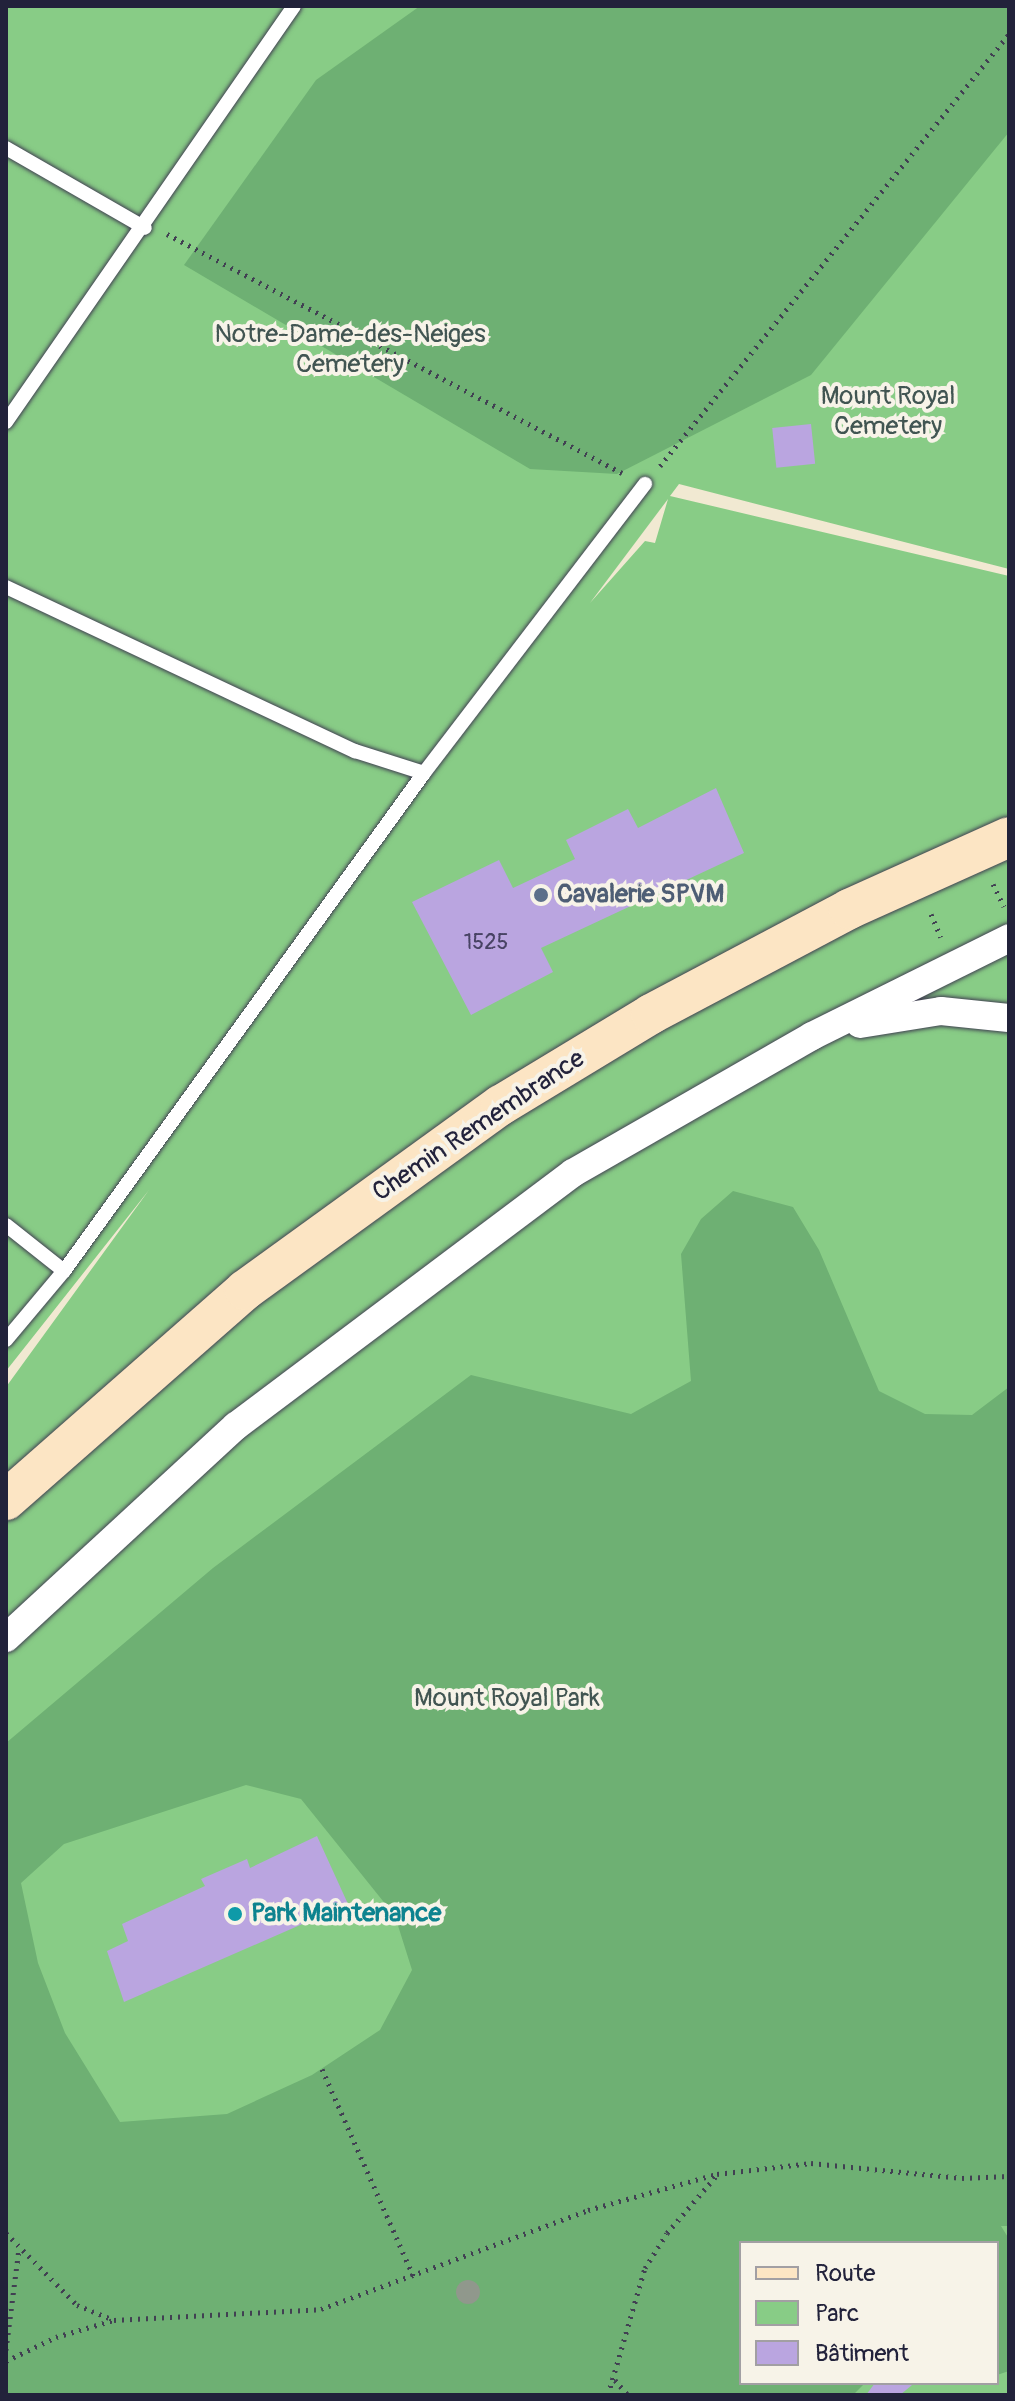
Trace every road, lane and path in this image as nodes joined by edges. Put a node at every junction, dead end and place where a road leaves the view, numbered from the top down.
1 (294, 6) edge
2 (1009, 34) edge
3 (6, 148) edge
4 (145, 228) junction
5 (6, 422) edge
6 (645, 484) junction
7 (6, 587) edge
8 (424, 773) junction
9 (1009, 837) edge
10 (915, 878) junction
11 (1009, 938) edge
12 (953, 964) junction
13 (1009, 1018) edge
14 (812, 1036) junction
15 (6, 1225) edge
16 (64, 1271) junction
17 (6, 1340) edge
18 (6, 1500) edge
19 (6, 1638) edge
20 (322, 2069) dead end
21 (717, 2174) junction
22 (1009, 2176) edge
23 (6, 2233) edge
24 (19, 2248) junction
25 (414, 2278) junction
26 (114, 2320) junction
27 (6, 2350) edge
28 (6, 2361) edge
29 (615, 2380) junction
30 (608, 2395) edge
31 (628, 2395) edge

1 - 4 lane
2 - 6 path
3 - 4 lane
4 - 5 lane
4 - 6 path
6 - 8 lane
7 - 8 lane
8 - 16 lane
9 - 10 street, Chemin Remembrance
10 - 12 path
10 - 18 street, Chemin Remembrance
11 - 12 street
12 - 14 street
13 - 14 street
14 - 19 street
15 - 16 lane
16 - 17 lane
20 - 25 path
21 - 22 path
21 - 25 path
21 - 29 path
23 - 24 path
24 - 26 path
24 - 27 path
25 - 26 path
26 - 28 path
29 - 30 path
29 - 31 path

